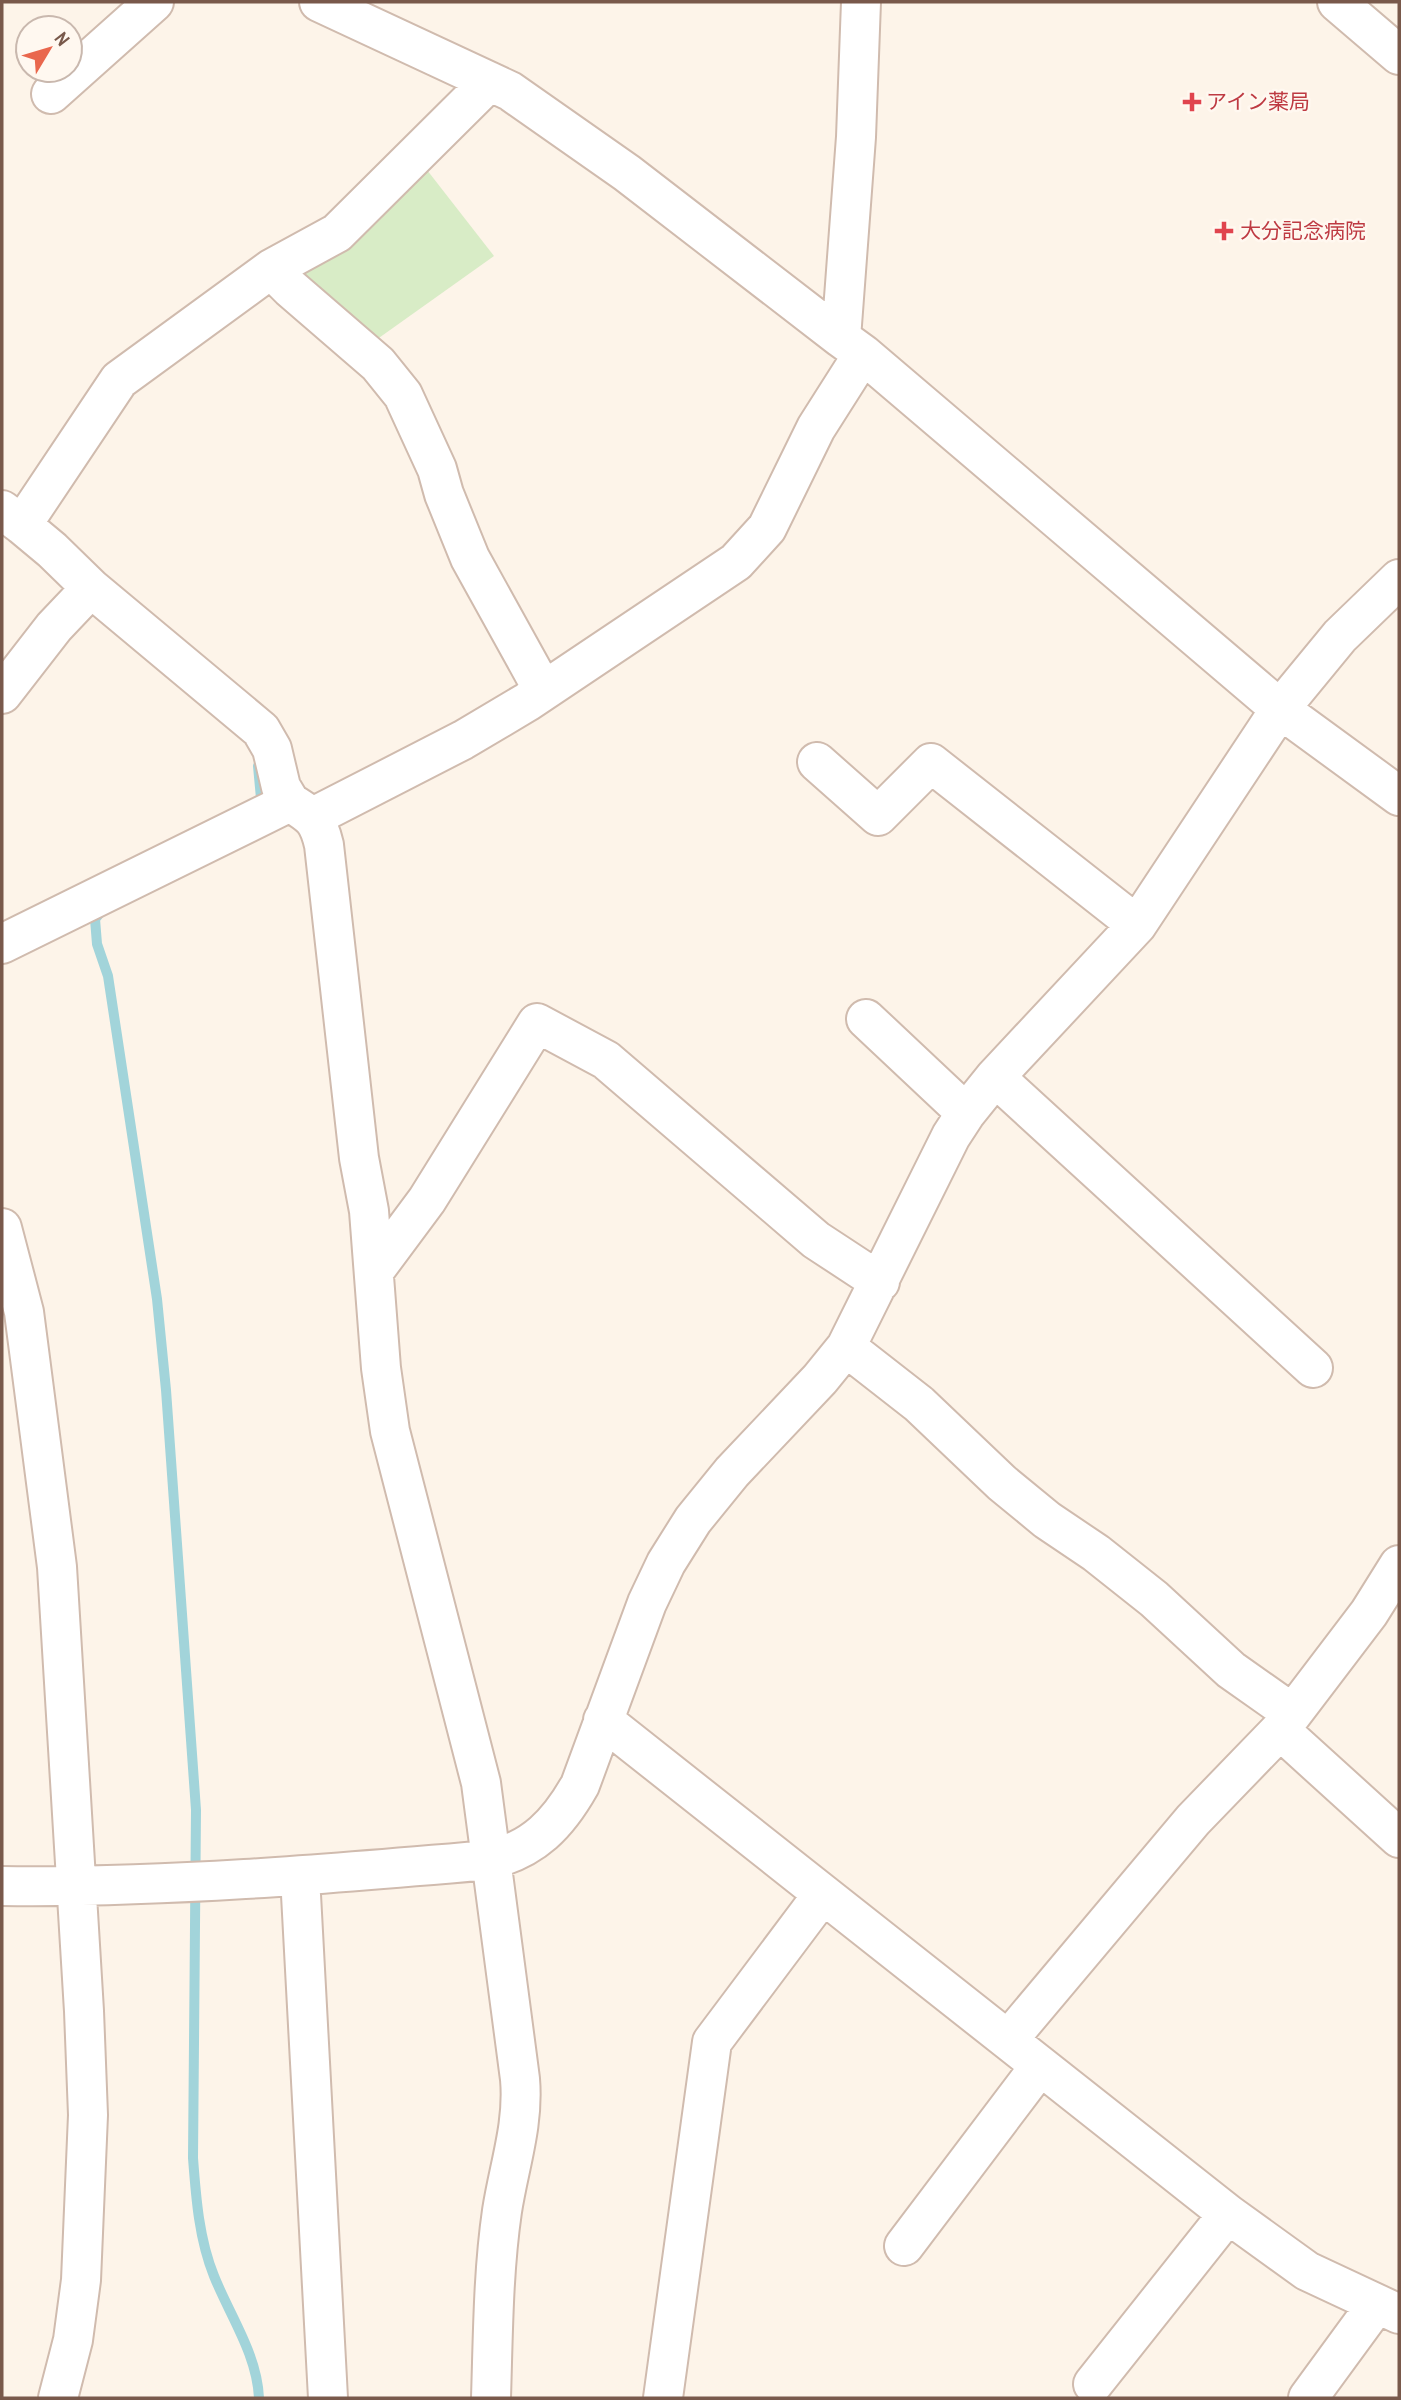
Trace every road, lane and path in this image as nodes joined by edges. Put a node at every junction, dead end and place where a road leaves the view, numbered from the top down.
1 (154, 2) edge
2 (319, 2) edge
3 (861, 2) edge
4 (1337, 2) edge
5 (1399, 55) edge
6 (489, 82) junction
7 (51, 94) dead end
8 (271, 269) junction
9 (852, 346) junction
10 (12, 517) edge
11 (1399, 579) edge
12 (91, 588) junction
13 (543, 690) junction
14 (2, 694) edge
15 (1280, 709) junction
16 (817, 762) dead end
17 (1399, 796) edge
18 (302, 809) junction
19 (1137, 925) junction
20 (2, 944) edge
21 (866, 1019) dead end
22 (995, 1077) junction
23 (966, 1113) junction
24 (2, 1228) edge
25 (375, 1270) junction
26 (880, 1282) junction
27 (845, 1347) junction
28 (1312, 1368) dead end
29 (1399, 1565) edge
30 (603, 1720) junction
31 (1286, 1722) junction
32 (1399, 1838) edge
33 (489, 1860) junction
34 (300, 1876) junction
35 (2, 1886) edge
36 (78, 1887) junction
37 (823, 1894) junction
38 (1008, 2040) junction
39 (1040, 2066) junction
40 (1228, 2214) junction
41 (904, 2246) dead end
42 (1388, 2309) edge
43 (1093, 2384) dead end
44 (58, 2398) edge
45 (328, 2398) edge
46 (491, 2398) edge
47 (663, 2398) edge
48 (1308, 2398) edge

1 - 7 street
2 - 6 street
3 - 9 street
4 - 5 street
6 - 8 street
6 - 9 street
8 - 10 street
8 - 13 street
9 - 13 street
9 - 15 street
10 - 12 street
11 - 15 street
12 - 14 street
12 - 18 street
13 - 18 street
15 - 17 street
15 - 19 street
16 - 19 street
18 - 20 street
18 - 25 street
19 - 22 street
21 - 23 street
22 - 23 street
22 - 28 street
23 - 26 street
24 - 36 street
25 - 26 street
25 - 33 street
26 - 27 street
27 - 30 street
27 - 31 street
29 - 31 street
30 - 33 street
30 - 37 street
31 - 32 street
31 - 38 street
33 - 34 street
33 - 46 street
34 - 36 street
34 - 45 street
35 - 36 street
36 - 44 street
37 - 38 street
37 - 47 street
38 - 39 street
39 - 40 street
39 - 41 street
40 - 42 street
40 - 43 street
42 - 48 street

